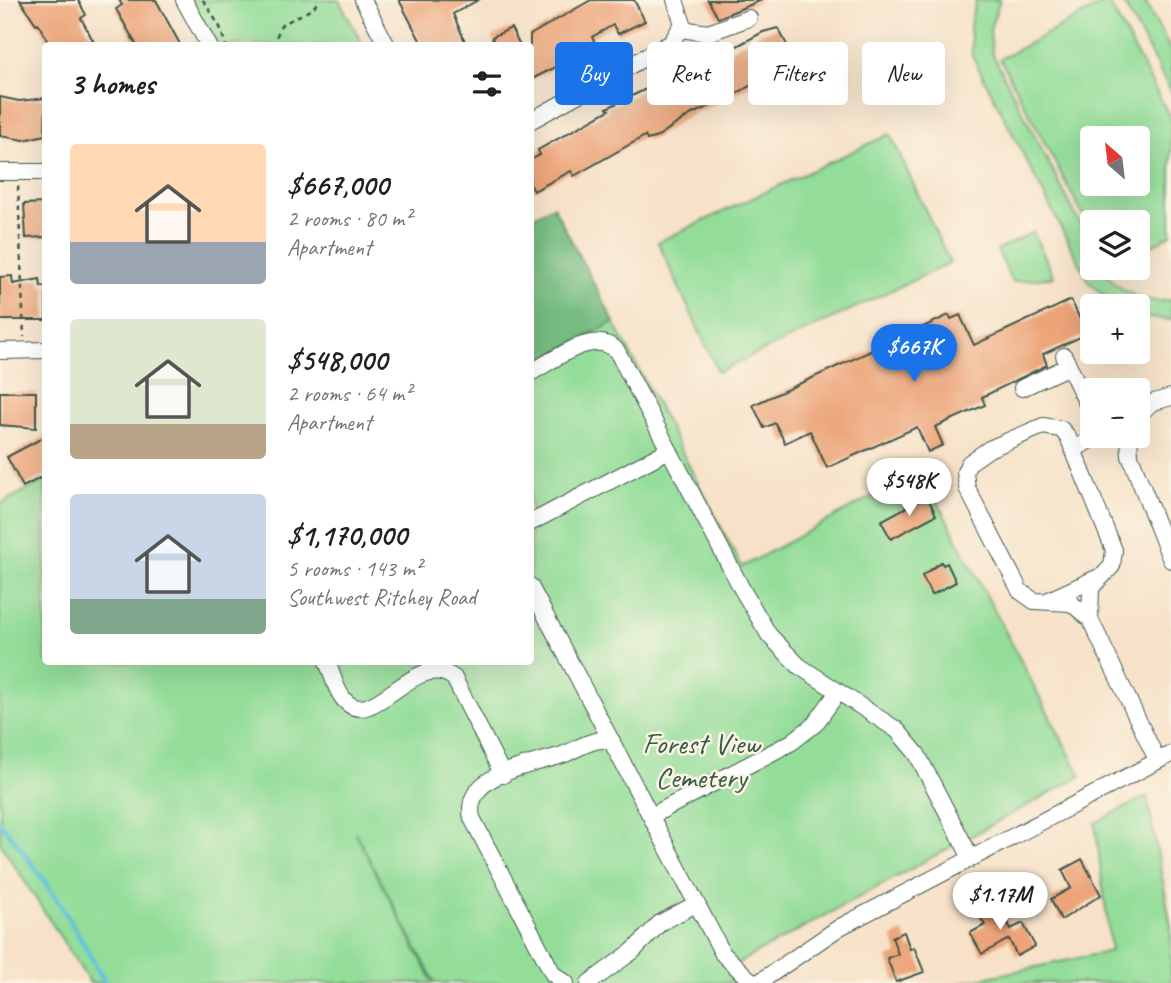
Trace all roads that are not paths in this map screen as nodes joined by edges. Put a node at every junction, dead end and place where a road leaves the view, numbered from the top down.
1 (184, 0) edge
2 (363, 0) edge
3 (675, 0) edge
4 (749, 18) dead end
5 (682, 26) junction
6 (207, 42) edge
7 (385, 42) edge
8 (534, 119) edge
9 (0, 172) edge
10 (42, 172) edge
11 (42, 350) edge
12 (0, 351) edge
13 (534, 371) edge
14 (1022, 388) dead end
15 (1080, 389) edge
16 (1171, 397) edge
17 (1150, 404) edge
18 (1080, 446) edge
19 (1130, 448) edge
20 (669, 450) junction
21 (1074, 450) junction
22 (534, 521) edge
23 (1171, 560) edge
24 (1101, 575) junction
25 (534, 594) edge
26 (1047, 601) junction
27 (1090, 619) junction
28 (328, 665) edge
29 (838, 692) junction
30 (611, 741) junction
31 (1164, 757) edge
32 (503, 775) junction
33 (651, 816) junction
34 (971, 858) junction
35 (696, 904) junction
36 (566, 983) edge
37 (589, 983) edge
38 (756, 983) edge

1 - 6 street
2 - 7 street
3 - 5 street
4 - 5 street
5 - 8 street
9 - 10 street
11 - 12 street
13 - 20 street
14 - 15 street
16 - 17 street
18 - 21 street
19 - 23 street
20 - 22 street
20 - 29 street
21 - 24 street
21 - 26 street
24 - 26 street
24 - 27 street
25 - 30 street
26 - 27 street
27 - 31 street
28 - 32 street
29 - 33 street
29 - 34 street
30 - 32 street
30 - 33 street
31 - 34 street
32 - 36 street
33 - 35 street
34 - 38 street
35 - 37 street
35 - 38 street

